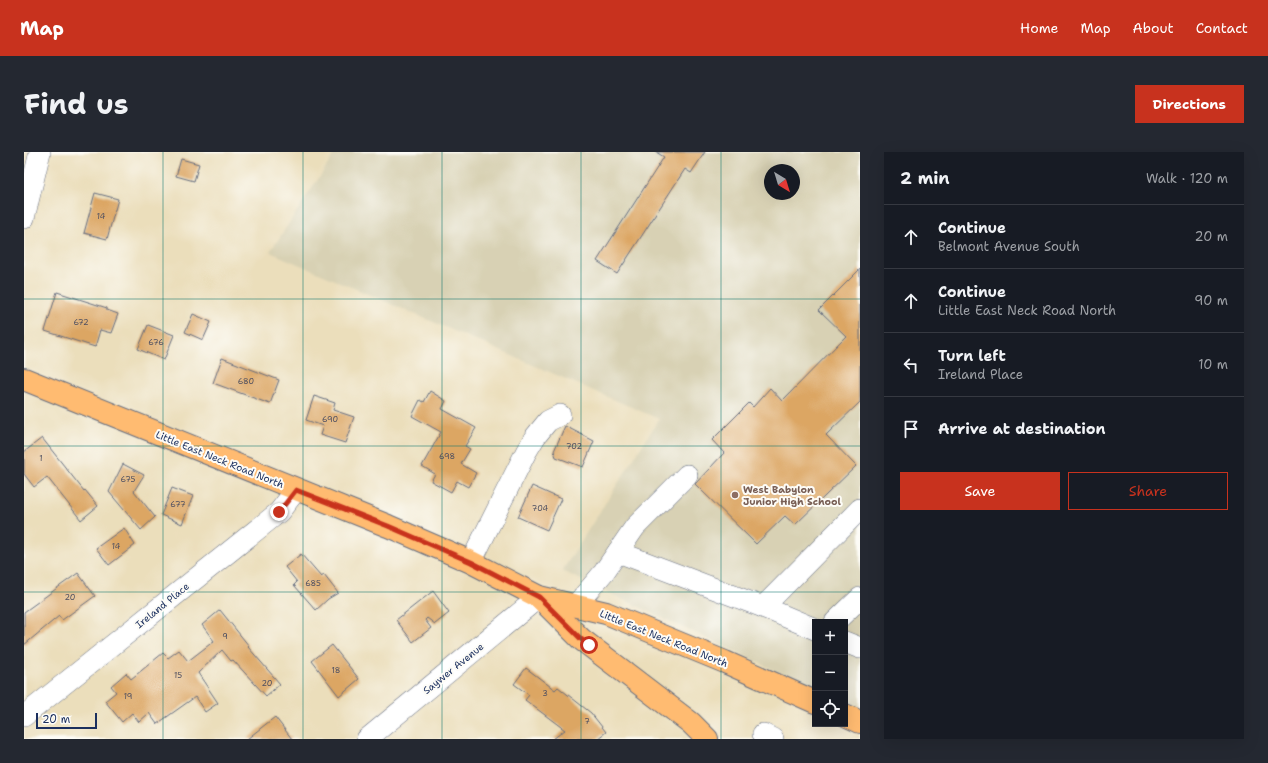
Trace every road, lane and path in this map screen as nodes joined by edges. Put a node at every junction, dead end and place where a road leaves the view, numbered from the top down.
1 (40, 152) edge
2 (27, 192) edge
3 (24, 218) edge
4 (24, 379) edge
5 (560, 416) dead end
6 (687, 475) dead end
7 (296, 490) junction
8 (860, 509) edge
9 (618, 552) junction
10 (471, 562) junction
11 (539, 597) junction
12 (860, 598) edge
13 (576, 605) junction
14 (763, 607) junction
15 (838, 619) edge
16 (812, 628) edge
17 (848, 643) edge
18 (860, 648) edge
19 (812, 701) edge
20 (24, 716) edge
21 (848, 716) edge
22 (860, 722) edge
23 (367, 739) edge
24 (707, 739) edge

1 - 2 street
2 - 3 street
4 - 7 main road, Little East Neck Road North
5 - 10 street
6 - 9 street
7 - 10 main road, Little East Neck Road North
7 - 20 street, Ireland Place
8 - 14 street
9 - 13 street
9 - 14 street
10 - 11 main road, Little East Neck Road North
11 - 13 main road, Little East Neck Road North
11 - 23 street, Saywer Avenue
11 - 24 main road
12 - 15 street
13 - 19 main road, Little East Neck Road North
14 - 16 street
17 - 18 street
21 - 22 main road

